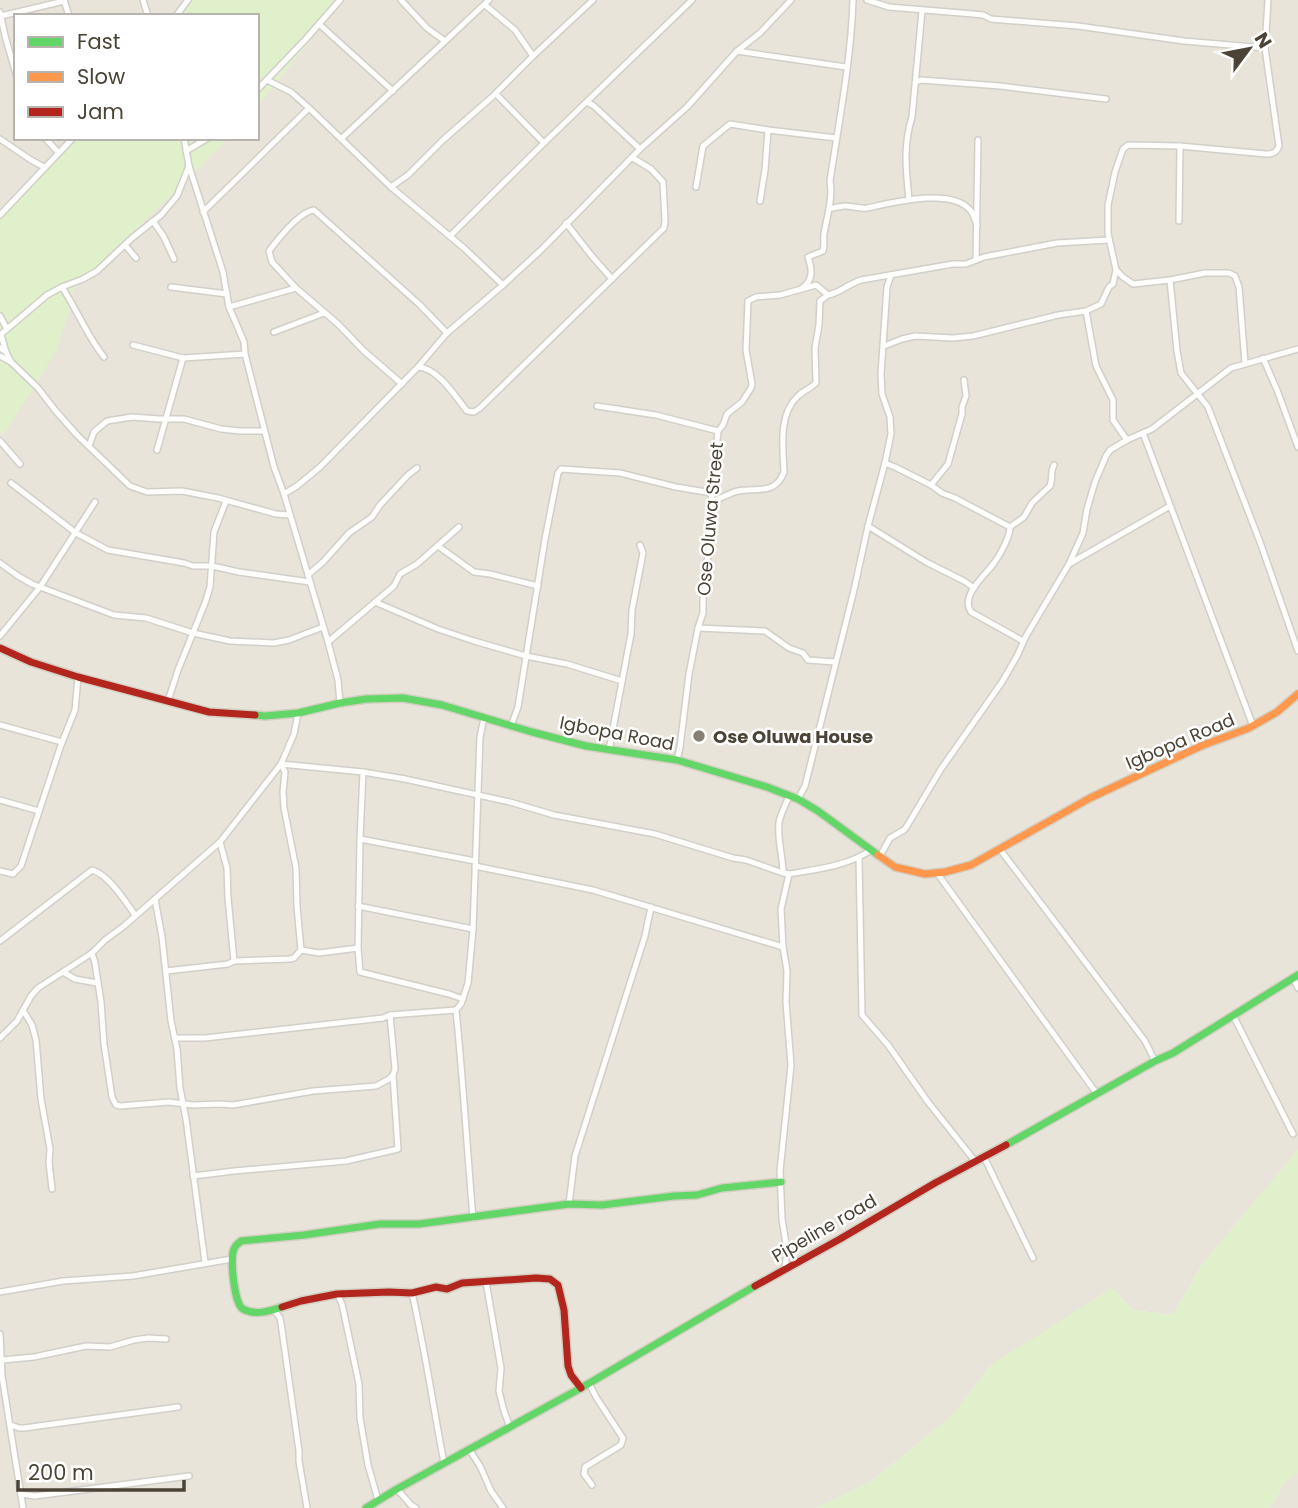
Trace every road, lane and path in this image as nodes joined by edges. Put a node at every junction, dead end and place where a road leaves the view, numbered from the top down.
1 (64, 0) edge
2 (340, 0) edge
3 (401, 0) edge
4 (593, 0) edge
5 (692, 0) edge
6 (791, 0) edge
7 (853, 0) edge
8 (867, 0) edge
9 (1268, 0) edge
10 (487, 2) edge
11 (922, 10) junction
12 (1, 14) edge
13 (318, 24) junction
14 (445, 41) junction
15 (1265, 48) junction
16 (737, 51) junction
17 (533, 56) junction
18 (14, 67) edge
19 (846, 67) junction
20 (267, 80) junction
21 (916, 82) junction
22 (259, 88) edge
23 (393, 91) junction
24 (496, 94) junction
25 (1105, 99) dead end
26 (587, 102) junction
27 (309, 108) junction
28 (768, 130) junction
29 (342, 138) junction
30 (836, 138) junction
31 (0, 139) edge
32 (47, 140) edge
33 (71, 140) edge
34 (184, 140) edge
35 (205, 140) edge
36 (978, 140) dead end
37 (544, 143) junction
38 (1180, 146) junction
39 (640, 149) junction
40 (186, 151) junction
41 (58, 152) junction
42 (633, 158) junction
43 (189, 166) junction
44 (44, 167) junction
45 (391, 187) junction
46 (696, 187) dead end
47 (909, 199) junction
48 (760, 201) dead end
49 (829, 209) junction
50 (203, 212) junction
51 (0, 215) edge
52 (153, 221) junction
53 (1179, 221) dead end
54 (566, 223) junction
55 (977, 225) junction
56 (450, 236) junction
57 (1109, 240) junction
58 (125, 245) junction
59 (136, 258) dead end
60 (174, 259) dead end
61 (976, 260) junction
62 (1116, 270) junction
63 (891, 275) junction
64 (612, 279) junction
65 (1170, 280) junction
66 (503, 285) junction
67 (62, 287) junction
68 (171, 287) dead end
69 (296, 288) junction
70 (800, 290) junction
71 (227, 294) junction
72 (828, 295) junction
73 (229, 307) junction
74 (1086, 311) junction
75 (324, 313) junction
76 (0, 316) edge
77 (7, 329) junction
78 (274, 332) dead end
79 (447, 333) junction
80 (0, 335) edge
81 (133, 345) dead end
82 (884, 346) junction
83 (1298, 349) edge
84 (2, 352) edge
85 (245, 354) junction
86 (104, 357) dead end
87 (183, 358) junction
88 (1263, 358) junction
89 (1245, 363) junction
90 (418, 367) junction
91 (964, 380) dead end
92 (402, 384) junction
93 (1197, 393) junction
94 (597, 406) dead end
95 (164, 419) junction
96 (264, 431) junction
97 (718, 431) junction
98 (1143, 433) junction
99 (1127, 440) junction
100 (0, 442) edge
101 (89, 446) junction
102 (1298, 447) edge
103 (157, 450) dead end
104 (885, 463) junction
105 (20, 464) dead end
106 (1054, 466) dead end
107 (417, 468) dead end
108 (11, 482) dead end
109 (931, 485) junction
110 (712, 493) junction
111 (284, 494) junction
112 (226, 501) junction
113 (95, 502) dead end
114 (711, 502) junction
115 (1170, 506) junction
116 (290, 515) junction
117 (867, 526) junction
118 (459, 527) dead end
119 (1010, 527) junction
120 (76, 533) junction
121 (640, 545) dead end
122 (438, 546) junction
123 (0, 564) edge
124 (1069, 564) junction
125 (212, 566) junction
126 (309, 579) junction
127 (538, 586) junction
128 (40, 587) junction
129 (974, 588) junction
130 (375, 602) junction
131 (323, 627) junction
132 (698, 628) junction
133 (193, 633) junction
134 (0, 636) edge
135 (1023, 641) junction
136 (328, 642) junction
137 (0, 648) edge
138 (1298, 651) edge
139 (526, 656) junction
140 (835, 662) junction
141 (78, 677) junction
142 (622, 681) junction
143 (1298, 694) edge
144 (168, 701) junction
145 (340, 703) junction
146 (298, 713) junction
147 (484, 718) junction
148 (0, 725) edge
149 (511, 726) junction
150 (1253, 726) junction
151 (62, 742) junction
152 (609, 750) junction
153 (677, 760) junction
154 (281, 764) junction
155 (363, 772) junction
156 (477, 795) junction
157 (793, 798) junction
158 (0, 800) edge
159 (39, 811) junction
160 (360, 839) junction
161 (220, 842) junction
162 (999, 848) junction
163 (871, 850) junction
164 (880, 856) junction
165 (859, 858) junction
166 (475, 864) junction
167 (0, 872) edge
168 (937, 873) junction
169 (786, 874) junction
170 (156, 902) junction
171 (358, 906) junction
172 (651, 907) junction
173 (135, 915) junction
174 (473, 929) junction
175 (0, 941) edge
176 (783, 947) junction
177 (358, 948) junction
178 (301, 950) junction
179 (92, 953) junction
180 (234, 961) junction
181 (166, 971) junction
182 (63, 972) junction
183 (1295, 976) edge
184 (97, 983) junction
185 (1298, 988) edge
186 (463, 999) junction
187 (23, 1010) junction
188 (456, 1010) junction
189 (390, 1014) junction
190 (1233, 1015) junction
191 (0, 1038) edge
192 (175, 1038) junction
193 (1155, 1061) junction
194 (393, 1075) junction
195 (1097, 1094) junction
196 (182, 1105) junction
197 (1293, 1134) dead end
198 (984, 1157) junction
199 (975, 1161) junction
200 (193, 1176) junction
201 (781, 1182) junction
202 (52, 1189) dead end
203 (569, 1204) junction
204 (473, 1218) junction
205 (787, 1250) junction
206 (232, 1258) junction
207 (1033, 1258) dead end
208 (802, 1259) junction
209 (205, 1262) junction
210 (785, 1268) junction
211 (486, 1282) junction
212 (0, 1292) edge
213 (412, 1293) junction
214 (337, 1294) junction
215 (274, 1310) junction
216 (0, 1334) edge
217 (166, 1339) dead end
218 (2, 1360) junction
219 (1, 1377) edge
220 (589, 1383) junction
221 (581, 1388) junction
222 (178, 1407) dead end
223 (11, 1425) junction
224 (510, 1427) junction
225 (469, 1449) junction
226 (444, 1463) junction
227 (189, 1476) dead end
228 (592, 1485) dead end
229 (397, 1489) junction
230 (21, 1494) junction
231 (378, 1500) junction
232 (23, 1508) edge
233 (307, 1508) edge
234 (366, 1508) edge
235 (416, 1508) edge
236 (503, 1508) edge

1 - 12 street
2 - 13 street
3 - 14 street
4 - 17 street
5 - 26 street
6 - 16 street
7 - 19 street
8 - 11 street
9 - 15 street
10 - 14 street
10 - 17 street
11 - 15 street
11 - 21 street
12 - 18 street
13 - 20 street
13 - 23 street
14 - 23 street
15 - 38 street
16 - 19 street
16 - 39 street
17 - 24 street
19 - 30 street
20 - 22 street
20 - 27 street
21 - 25 street
21 - 47 street
23 - 29 street
24 - 37 street
24 - 45 street
26 - 37 street
26 - 39 street
27 - 29 street
27 - 50 street
28 - 30 street
28 - 46 street
28 - 48 street
29 - 45 street
30 - 49 street
31 - 44 street
32 - 41 street
33 - 41 street
34 - 40 street
35 - 40 street
36 - 55 street
37 - 56 street
38 - 53 street
38 - 57 street
39 - 42 street
40 - 43 street
41 - 44 street
42 - 54 street
42 - 64 street
43 - 50 street
43 - 52 street
44 - 51 street
45 - 56 street
47 - 49 street
47 - 55 street
49 - 70 street
50 - 71 street
52 - 58 street
52 - 60 street
54 - 64 street
54 - 66 street
55 - 61 street
56 - 66 street
57 - 61 street
57 - 62 street
58 - 59 street
58 - 67 street
61 - 63 street
62 - 65 street
62 - 74 street
63 - 72 street
63 - 82 street
64 - 90 street
65 - 89 street
65 - 93 street
66 - 79 street
67 - 77 street
67 - 86 street
68 - 71 street
69 - 73 street
69 - 75 street
69 - 79 street
70 - 72 street
70 - 97 street, Ose Oluwa Street
71 - 73 street
72 - 114 street
73 - 85 street
74 - 82 street
74 - 99 street
75 - 78 street
75 - 92 street
76 - 77 street
77 - 80 street
79 - 90 street
80 - 84 street
81 - 87 street
82 - 104 street
83 - 88 street
84 - 101 street
85 - 87 street
85 - 96 street
87 - 95 street
88 - 89 street
88 - 102 street
89 - 93 street
90 - 92 street
91 - 109 street
92 - 111 street
93 - 98 street
93 - 138 street
94 - 97 street
95 - 96 street
95 - 101 street
95 - 103 street
96 - 111 street
97 - 110 street, Ose Oluwa Street
98 - 99 street
98 - 115 street
99 - 124 street
100 - 105 street
101 - 112 street
104 - 109 street
104 - 117 street
106 - 119 street
107 - 126 street
108 - 120 street
109 - 119 street
110 - 114 street, Ose Oluwa Street
110 - 127 street
111 - 116 street
112 - 116 street
112 - 125 street
113 - 120 street
114 - 132 street, Ose Oluwa Street
115 - 124 street
115 - 150 street
116 - 126 street
117 - 129 street
117 - 140 street
118 - 122 street
119 - 129 street
120 - 125 street
120 - 128 street
121 - 142 street
122 - 127 street
122 - 130 street
123 - 128 street
124 - 135 street
125 - 126 street
125 - 133 street
126 - 131 street
127 - 139 street
128 - 133 street
128 - 134 street
129 - 135 street
130 - 136 street
130 - 139 street
131 - 133 street
131 - 136 street
132 - 140 street
132 - 153 street, Ose Oluwa Street
133 - 144 street
135 - 164 street
136 - 145 street
137 - 141 street, Igbopa Road
139 - 142 street
139 - 149 street
140 - 157 street
141 - 144 street, Igbopa Road
141 - 151 street
142 - 152 street
143 - 150 street, Igbopa Road
144 - 146 street, Igbopa Road
145 - 146 street, Igbopa Road
145 - 147 street, Igbopa Road
146 - 154 street
147 - 149 street, Igbopa Road
147 - 156 street
148 - 151 street
149 - 152 street, Igbopa Road
150 - 162 street, Igbopa Road
151 - 159 street
152 - 153 street, Igbopa Road
153 - 157 street, Igbopa Road
154 - 155 street
154 - 161 street
154 - 178 street
155 - 156 street
155 - 160 street
156 - 166 street
156 - 169 street
157 - 163 street, Igbopa Road
157 - 169 street
158 - 159 street
159 - 167 street
160 - 166 street
160 - 171 street
161 - 170 street
161 - 180 street
162 - 168 street, Igbopa Road
162 - 193 street
163 - 164 street, Igbopa Road
163 - 165 street
164 - 168 street, Igbopa Road
165 - 169 street
165 - 199 street
166 - 172 street
166 - 174 street
168 - 195 street
169 - 176 street
170 - 173 street
170 - 181 street
171 - 174 street
171 - 177 street
172 - 176 street
172 - 203 street
173 - 175 street
173 - 179 street
174 - 186 street
176 - 201 street
177 - 178 street
177 - 186 street
178 - 180 street
179 - 182 street
179 - 184 street
180 - 181 street
181 - 192 street
182 - 184 street
182 - 187 street
183 - 185 street
183 - 190 street, Pipeline road
184 - 196 street
186 - 188 street
187 - 191 street
187 - 202 street
188 - 189 street
188 - 204 street
189 - 192 street
189 - 194 street
190 - 193 street, Pipeline road
190 - 197 street
192 - 196 street
193 - 195 street, Pipeline road
194 - 196 street
194 - 200 street
195 - 198 street, Pipeline road
196 - 200 street
198 - 199 street, Pipeline road
198 - 207 street
199 - 208 street, Pipeline road
200 - 209 street
201 - 203 street
201 - 205 street
203 - 204 street
204 - 206 street
205 - 208 street
205 - 210 street
206 - 209 street
206 - 215 street
208 - 210 street, Pipeline road
209 - 212 street
210 - 220 street, Pipeline road
211 - 213 street
211 - 221 street
211 - 224 street
213 - 214 street
213 - 226 street
214 - 215 street
214 - 231 street
215 - 233 street
216 - 218 street
217 - 218 street
218 - 219 street
219 - 223 street
220 - 221 street, Pipeline road
220 - 228 street
221 - 224 street, Pipeline road
222 - 223 street
223 - 230 street
224 - 225 street, Pipeline road
225 - 226 street, Pipeline road
225 - 236 street
226 - 229 street, Pipeline road
227 - 230 street
229 - 231 street, Pipeline road
229 - 235 street
230 - 232 street
231 - 234 street, Pipeline road

